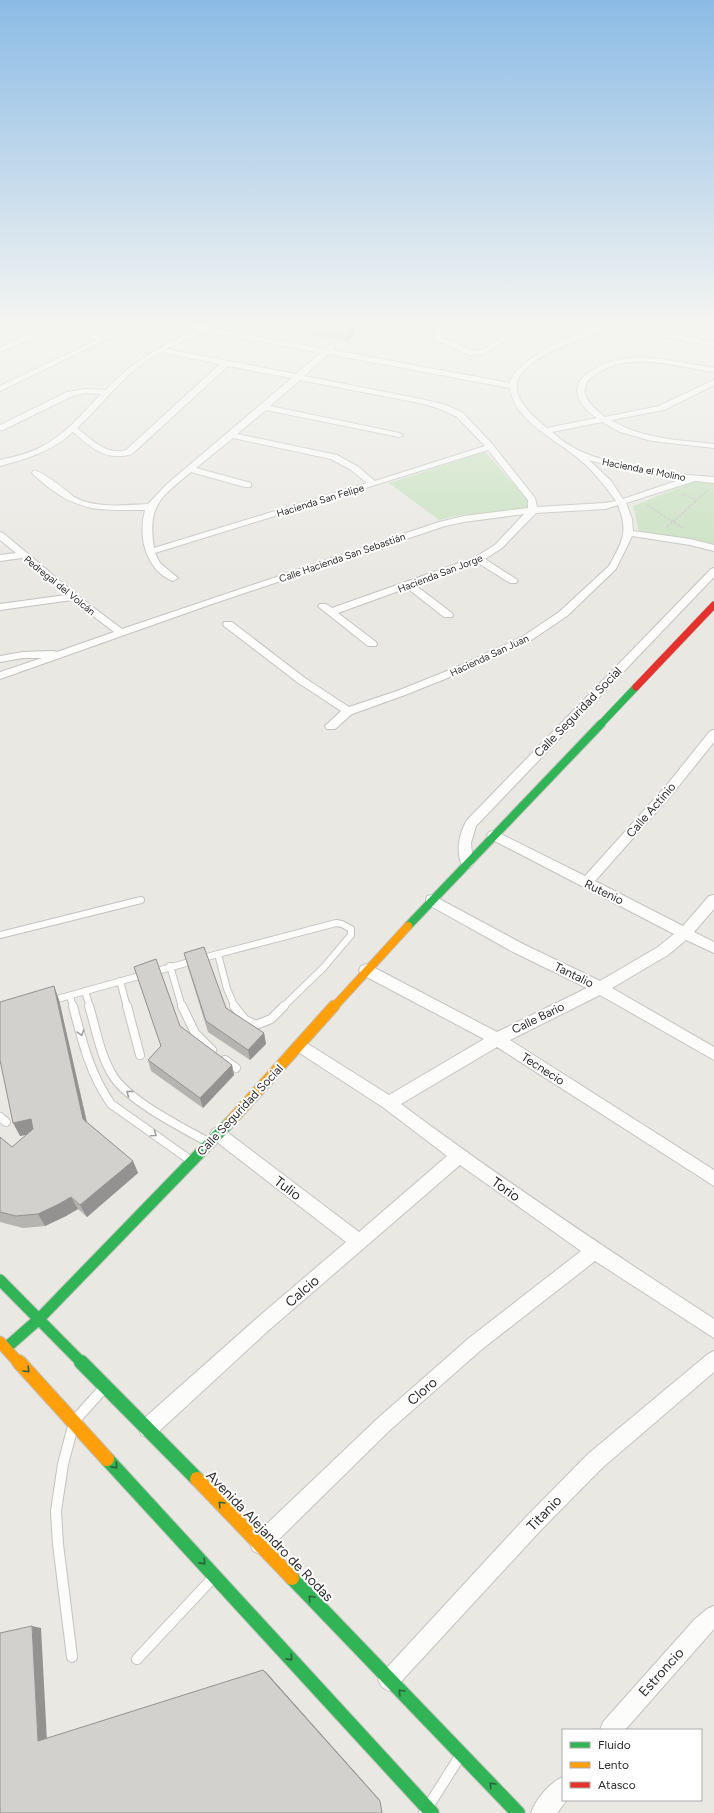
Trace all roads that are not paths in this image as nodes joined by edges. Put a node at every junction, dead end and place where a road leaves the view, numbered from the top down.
1 (38, 410) edge
2 (91, 410) edge
3 (175, 410) edge
4 (261, 410) edge
5 (277, 410) edge
6 (449, 410) edge
7 (523, 410) edge
8 (593, 410) edge
9 (649, 410) edge
10 (604, 420) junction
11 (0, 428) edge
12 (73, 428) junction
13 (546, 432) junction
14 (232, 435) junction
15 (399, 435) dead end
16 (714, 446) edge
17 (490, 447) junction
18 (578, 454) junction
19 (0, 463) edge
20 (190, 469) junction
21 (36, 473) dead end
22 (694, 478) junction
23 (714, 480) edge
24 (374, 484) junction
25 (248, 485) dead end
26 (621, 502) junction
27 (150, 507) junction
28 (533, 510) junction
29 (628, 533) junction
30 (0, 535) edge
31 (714, 548) edge
32 (150, 552) junction
33 (24, 554) junction
34 (0, 558) edge
35 (479, 559) junction
36 (714, 570) edge
37 (173, 578) dead end
38 (513, 581) dead end
39 (410, 585) junction
40 (74, 597) junction
41 (714, 605) edge
42 (322, 606) dead end
43 (0, 607) edge
44 (332, 612) junction
45 (448, 615) dead end
46 (228, 624) dead end
47 (121, 633) junction
48 (372, 644) dead end
49 (62, 654) junction
50 (0, 659) edge
51 (0, 676) edge
52 (348, 711) junction
53 (331, 726) dead end
54 (714, 734) edge
55 (493, 835) junction
56 (467, 864) junction
57 (586, 883) junction
58 (141, 900) dead end
59 (432, 900) junction
60 (714, 900) edge
61 (686, 932) junction
62 (0, 935) edge
63 (714, 948) edge
64 (218, 954) junction
65 (170, 966) junction
66 (366, 970) junction
67 (120, 981) junction
68 (600, 988) junction
69 (85, 991) junction
70 (70, 996) junction
71 (42, 1003) edge
72 (497, 1039) junction
73 (300, 1046) junction
74 (714, 1054) edge
75 (140, 1056) dead end
76 (236, 1068) dead end
77 (389, 1103) junction
78 (214, 1139) junction
79 (459, 1156) junction
80 (191, 1162) junction
81 (714, 1179) edge
82 (359, 1242) junction
83 (595, 1252) junction
84 (0, 1280) edge
85 (39, 1319) junction
86 (714, 1329) edge
87 (2, 1347) edge
88 (714, 1360) edge
89 (106, 1385) junction
90 (74, 1421) junction
91 (148, 1428) junction
92 (260, 1544) junction
93 (215, 1576) junction
94 (714, 1616) edge
95 (72, 1657) dead end
96 (137, 1659) dead end
97 (389, 1680) junction
98 (612, 1729) edge
99 (462, 1753) junction
100 (562, 1789) edge
101 (428, 1811) edge
102 (518, 1813) edge
103 (542, 1813) edge

1 - 11 street
2 - 12 street
3 - 12 street
4 - 14 street
5 - 15 street
6 - 17 street
7 - 13 street, Hacienda el Molino
8 - 10 street
9 - 10 street
10 - 13 street
10 - 16 street
12 - 19 street
13 - 18 street, Hacienda el Molino
14 - 20 street
14 - 24 street
17 - 24 street, Hacienda San Felipe
17 - 28 street
18 - 22 street, Hacienda el Molino
18 - 26 street, Hacienda San Juan
20 - 25 street
20 - 27 street
21 - 27 street
22 - 23 street, Hacienda el Molino
22 - 26 street, Calle Hacienda San Sebastián
24 - 32 street, Hacienda San Felipe
26 - 28 street, Calle Hacienda San Sebastián
26 - 29 street, Hacienda San Juan
27 - 32 street
28 - 35 street, Hacienda San Jorge
28 - 47 street, Calle Hacienda San Sebastián
29 - 31 street
29 - 52 street, Hacienda San Juan
30 - 33 street, Pedregal del Volcán
32 - 37 street
33 - 34 street
33 - 40 street, Pedregal del Volcán
35 - 38 street
35 - 39 street, Hacienda San Jorge
36 - 56 street, Calle Seguridad Social
39 - 44 street, Hacienda San Jorge
39 - 45 street
40 - 43 street
40 - 47 street, Pedregal del Volcán
41 - 55 street, Calle Seguridad Social
42 - 44 street
44 - 48 street
46 - 52 street
47 - 49 street, Calle Hacienda San Sebastián
49 - 50 street
49 - 51 street, Calle Hacienda San Sebastián
52 - 53 street
54 - 57 street, Calle Actinio
55 - 56 street, Calle Seguridad Social
55 - 57 street, Rutenio
56 - 59 street, Calle Seguridad Social
57 - 61 street, Rutenio
58 - 62 lane
59 - 66 street, Calle Seguridad Social
59 - 68 street, Tantalio
60 - 61 street, Calle Bario
61 - 63 street, Rutenio
61 - 68 street, Calle Bario
64 - 64 lane
64 - 65 lane
65 - 67 lane
65 - 76 lane
66 - 72 street, Tecnecio
66 - 73 street, Calle Seguridad Social
67 - 69 lane
67 - 75 lane
68 - 72 street, Calle Bario
68 - 74 street, Tantalio
69 - 70 lane
78 -> 69 lane
70 - 71 lane
70 -> 80 lane
72 - 77 street, Calle Bario
72 - 81 street, Tecnecio
73 - 77 street, Torio
73 - 78 street, Calle Seguridad Social
77 - 79 street, Torio
78 - 80 street, Calle Seguridad Social
78 - 82 street, Tulio
79 - 82 street, Calcio
79 - 83 street, Torio
80 - 85 street, Calle Seguridad Social
82 - 91 street, Calcio
83 - 86 street, Torio
83 - 92 street, Cloro
84 - 85 street, Avenida Alejandro de Rodas
85 - 87 street, Calle Seguridad Social
85 - 89 street, Avenida Alejandro de Rodas
87 -> 90 street
88 - 97 street, Titanio
89 - 90 lane
89 - 91 street, Avenida Alejandro de Rodas
90 -> 93 street
90 - 95 lane
92 -> 91 street, Avenida Alejandro de Rodas
97 -> 92 street, Avenida Alejandro de Rodas
93 - 96 lane
93 -> 101 street
94 - 98 street, Estroncio
99 -> 97 street, Avenida Alejandro de Rodas
99 - 101 lane
102 -> 99 street, Avenida Alejandro de Rodas
100 - 103 street

